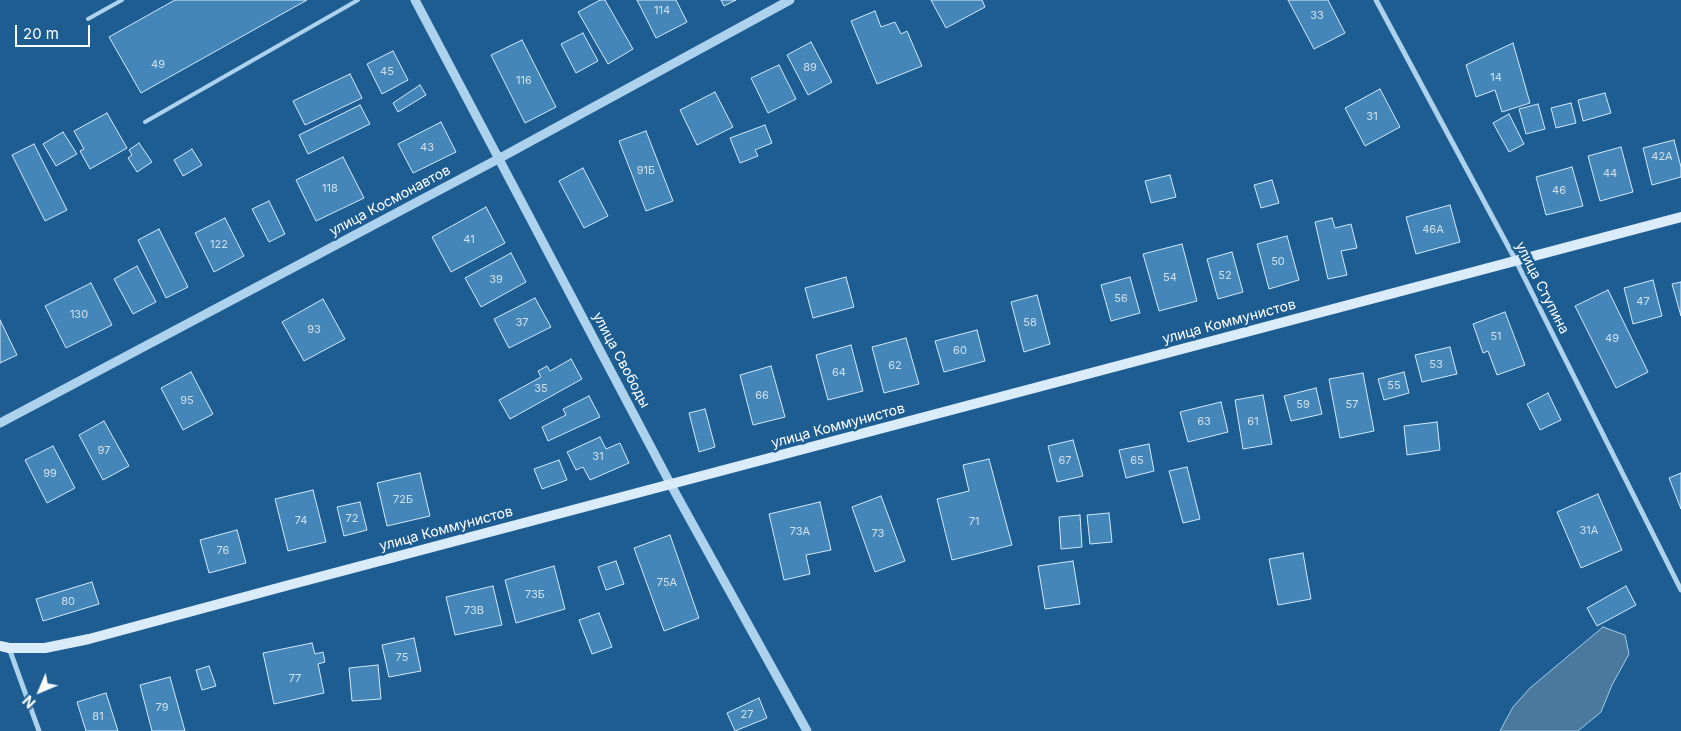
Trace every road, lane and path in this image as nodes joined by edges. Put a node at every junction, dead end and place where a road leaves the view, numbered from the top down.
1 (122, 0) edge
2 (358, 0) edge
3 (416, 0) edge
4 (790, 0) edge
5 (1376, 0) edge
6 (88, 19) dead end
7 (145, 122) dead end
8 (500, 158) junction
9 (1681, 217) edge
10 (1516, 261) junction
11 (0, 423) edge
12 (671, 485) junction
13 (1681, 590) edge
14 (4, 647) edge
15 (39, 731) edge
16 (807, 731) edge

1 - 6 lane
2 - 7 lane
3 - 8 street, улица Свободы
4 - 8 street, улица Космонавтов
5 - 10 street, улица Ступина
8 - 11 street, улица Космонавтов
8 - 12 street, улица Свободы
9 - 10 main road, улица Коммунистов
10 - 12 main road, улица Коммунистов
10 - 13 street, улица Ступина
12 - 14 main road, улица Коммунистов
12 - 16 street, улица Свободы
14 - 15 street

